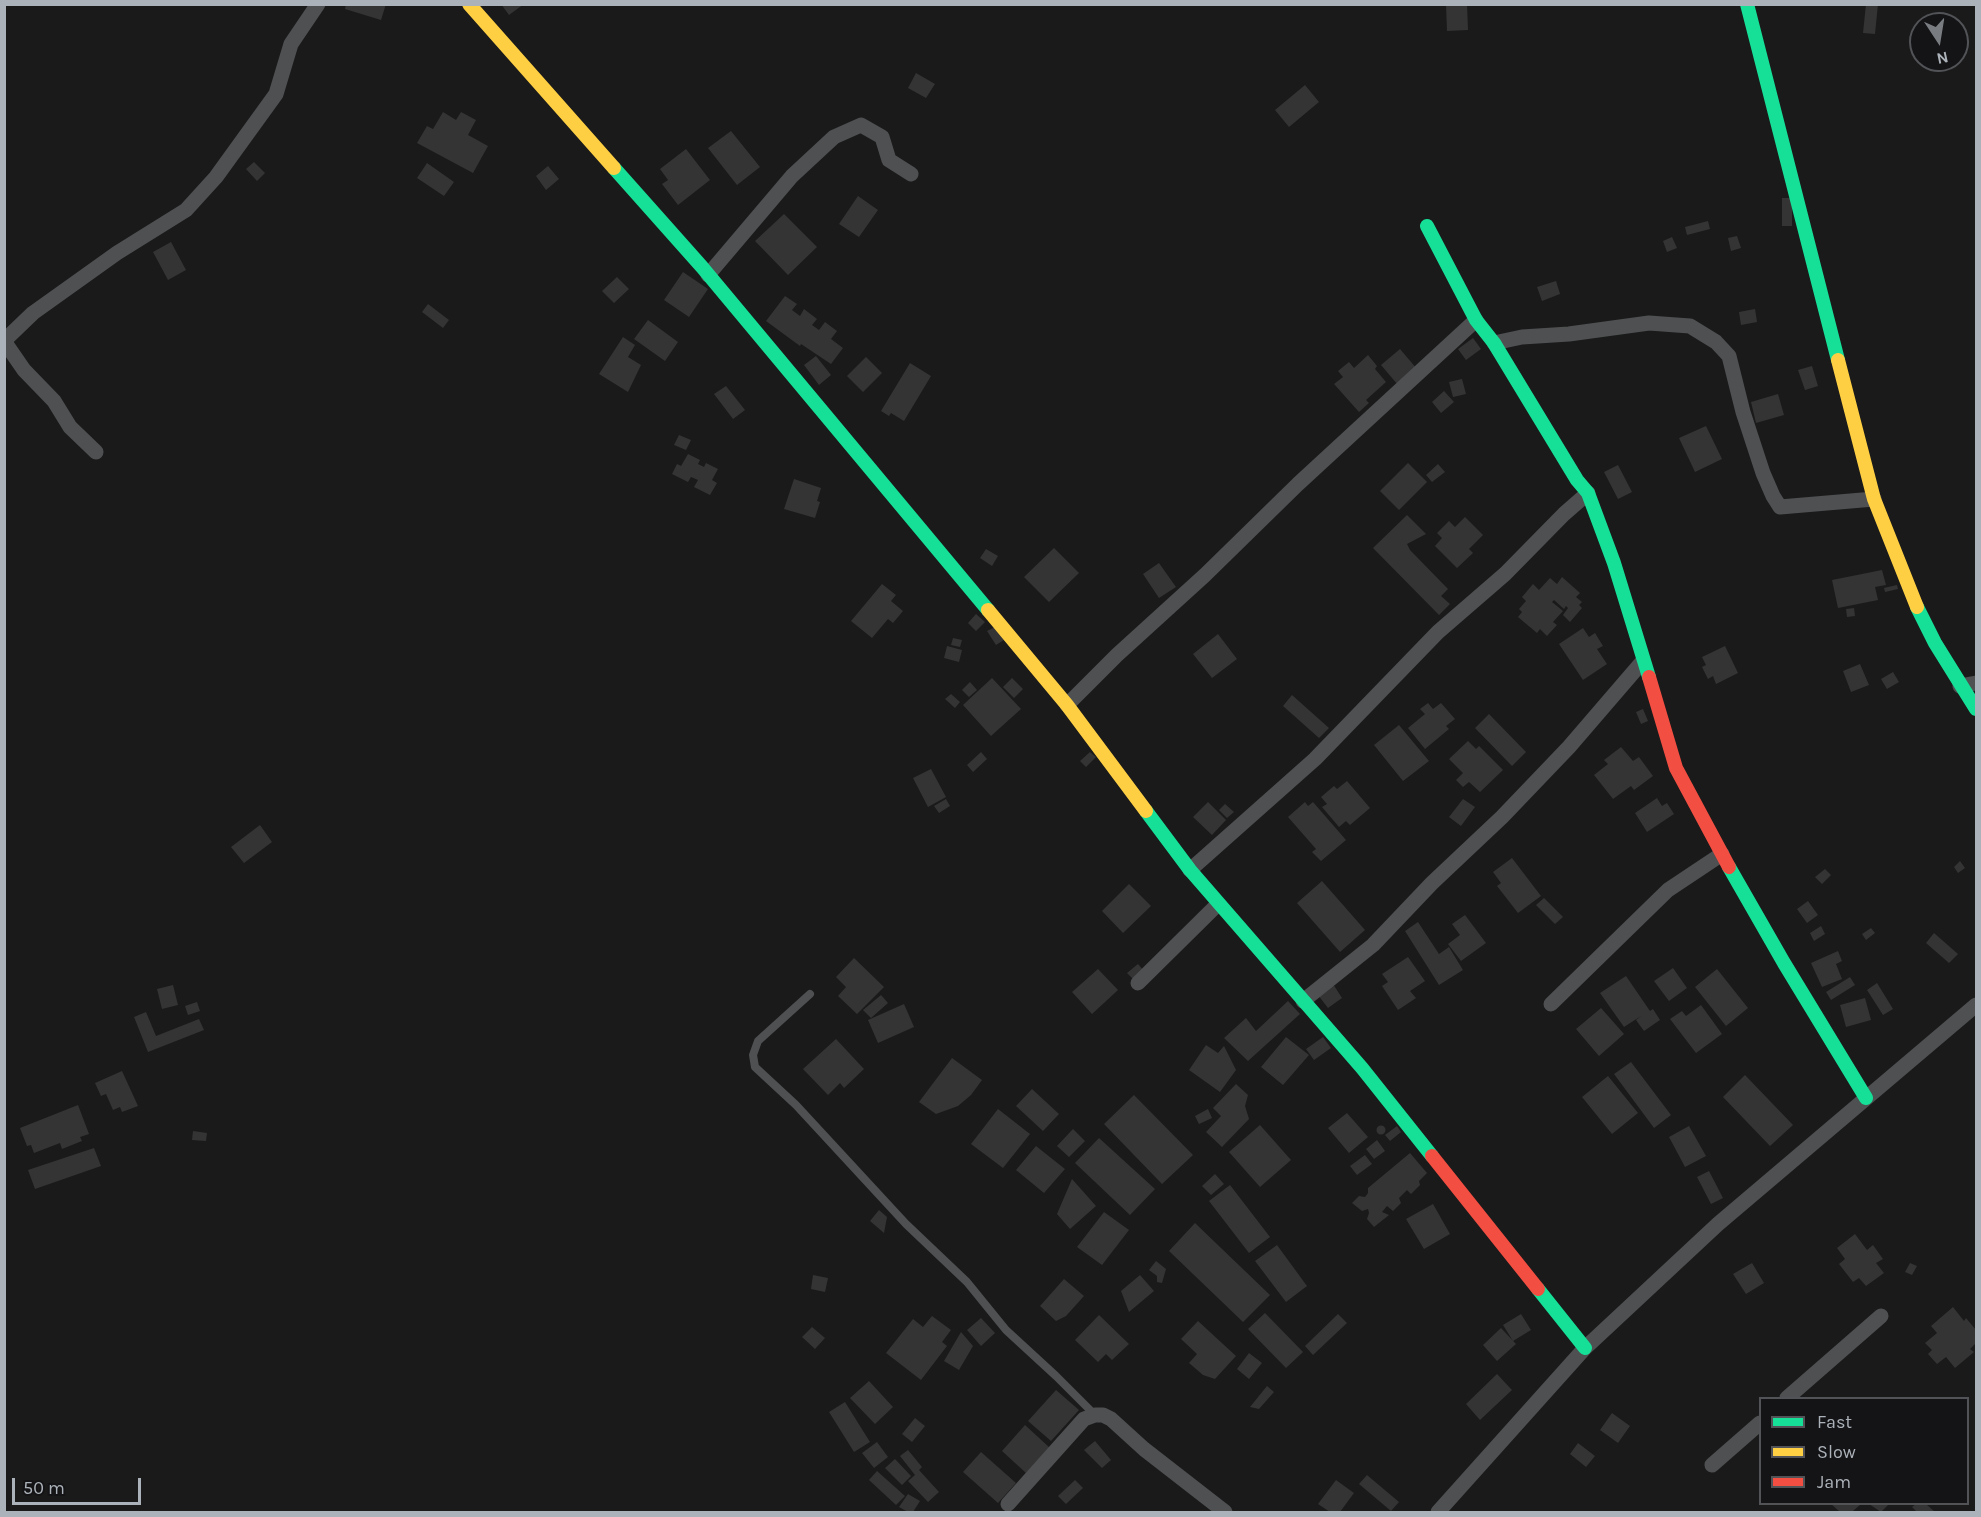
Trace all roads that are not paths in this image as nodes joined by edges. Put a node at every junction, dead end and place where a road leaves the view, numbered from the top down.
1 (318, 4) edge
2 (469, 4) edge
3 (1747, 4) edge
4 (910, 174) dead end
5 (1427, 226) dead end
6 (708, 275) junction
7 (1476, 320) junction
8 (4, 339) edge
9 (1494, 343) junction
10 (96, 452) dead end
11 (1588, 493) junction
12 (1874, 499) junction
13 (1643, 661) junction
14 (1977, 683) edge
15 (1960, 686) junction
16 (1067, 705) junction
17 (1977, 709) edge
18 (1722, 854) junction
19 (1190, 870) junction
20 (1218, 904) junction
21 (1138, 983) dead end
22 (810, 994) dead end
23 (1304, 1001) junction
24 (1551, 1004) dead end
25 (1977, 1005) edge
26 (1866, 1098) junction
27 (1881, 1316) dead end
28 (1585, 1348) junction
29 (1788, 1397) edge
30 (1095, 1415) junction
31 (1759, 1425) edge
32 (1712, 1465) dead end
33 (1008, 1504) dead end
34 (1225, 1512) edge
35 (1438, 1512) edge

1 - 8 street
2 - 6 street
3 - 12 street
4 - 6 street
5 - 7 street
6 - 16 street
7 - 9 street
7 - 16 street
8 - 10 street
9 - 11 street
9 - 12 street
11 - 13 street
11 - 19 street
12 - 15 street
13 - 18 street
13 - 23 street
14 - 15 street
15 - 17 street
16 - 19 street
18 - 24 street
18 - 26 street
19 - 20 street
20 - 21 street
20 - 23 street
22 - 30 lane
23 - 28 street
25 - 26 street
26 - 28 street
27 - 29 street
28 - 35 street
30 - 33 street
30 - 34 street
31 - 32 street

